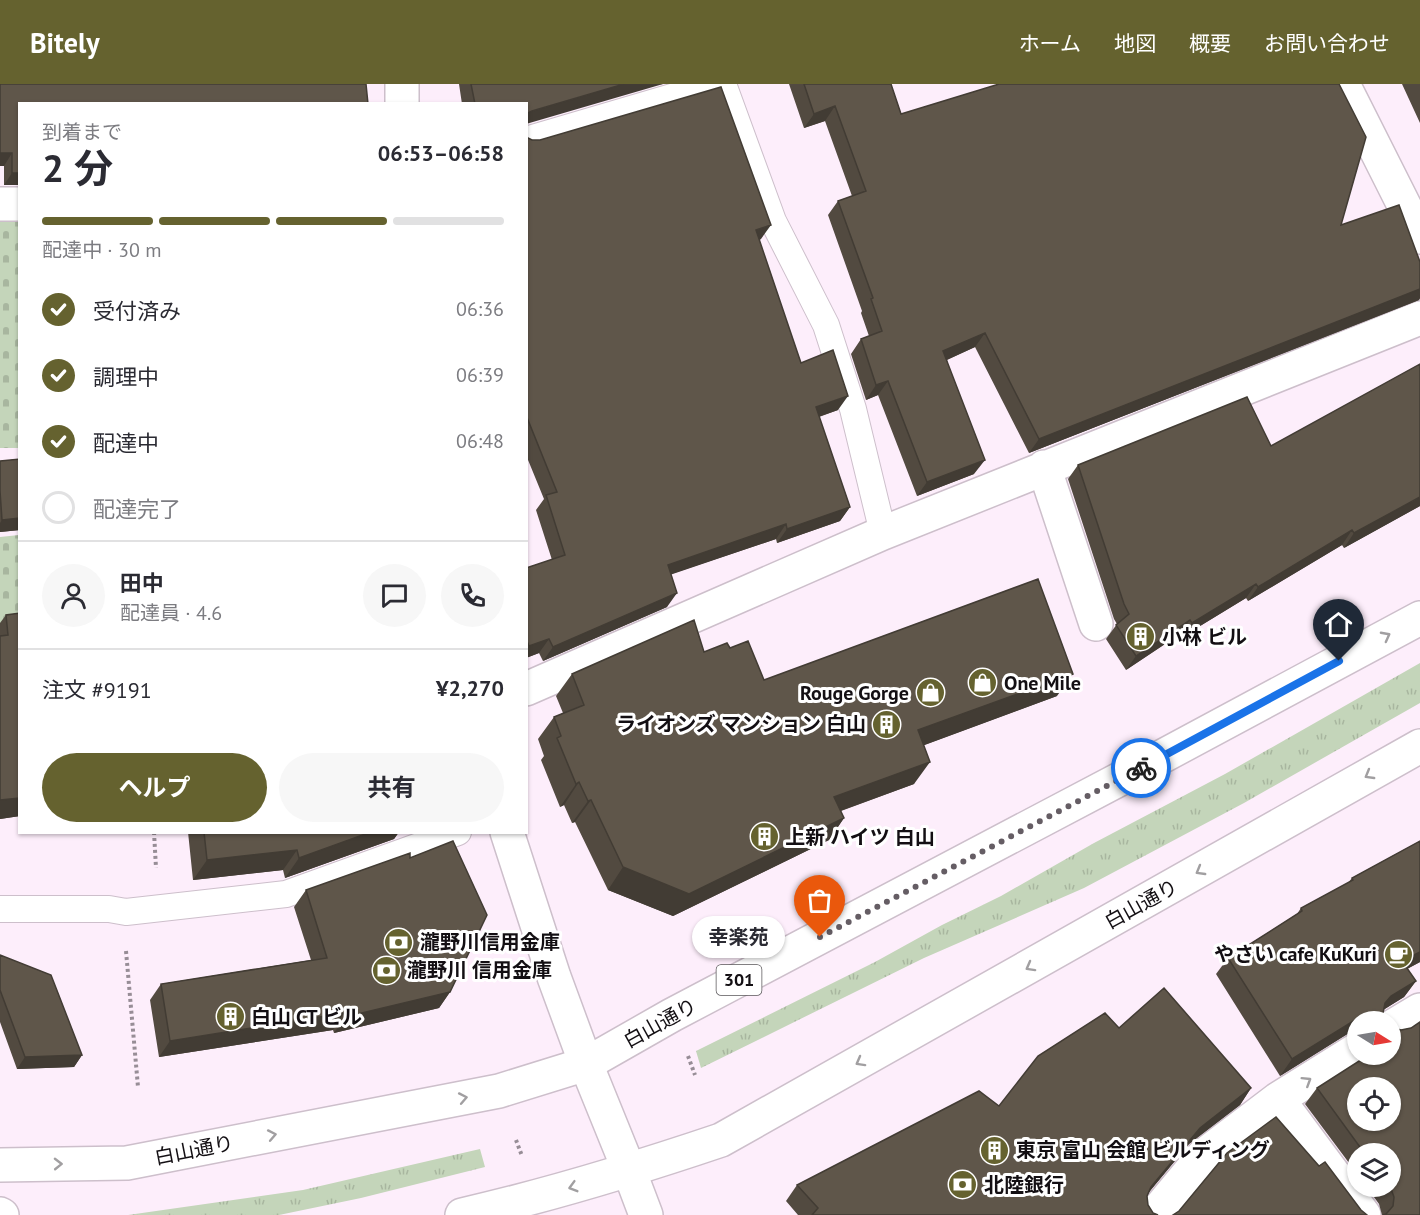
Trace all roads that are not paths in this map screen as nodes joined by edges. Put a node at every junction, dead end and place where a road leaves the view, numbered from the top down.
1 (402, 84) edge
2 (716, 84) edge
3 (723, 84) edge
4 (1344, 84) edge
5 (402, 102) edge
6 (528, 139) edge
7 (0, 204) edge
8 (18, 204) edge
9 (1420, 237) edge
10 (1420, 318) edge
11 (1044, 467) junction
12 (883, 533) junction
13 (1420, 618) edge
14 (1096, 624) dead end
15 (528, 688) edge
16 (1420, 746) edge
17 (452, 834) edge
18 (508, 834) edge
19 (0, 909) edge
20 (1420, 1010) edge
21 (1401, 1021) edge
22 (1347, 1056) edge
23 (585, 1064) junction
24 (1278, 1099) junction
25 (0, 1166) edge
26 (629, 1170) junction
27 (462, 1215) edge
28 (646, 1215) edge
29 (1154, 1215) edge
30 (1364, 1215) edge

1 - 5 main road
2 - 6 lane
3 - 12 lane
4 - 9 main road
7 - 8 main road
10 - 11 main road
11 - 12 main road
11 - 14 main road
12 - 15 main road
23 -> 13 main road, 白山通り / 301
16 -> 26 main road, 白山通り
17 - 19 lane
18 - 23 main road
20 - 21 main road
24 -> 22 main road
25 -> 23 main road, 白山通り / 301
23 - 26 main road
24 - 29 main road
24 - 30 main road
26 -> 27 main road, 白山通り
26 - 28 main road

